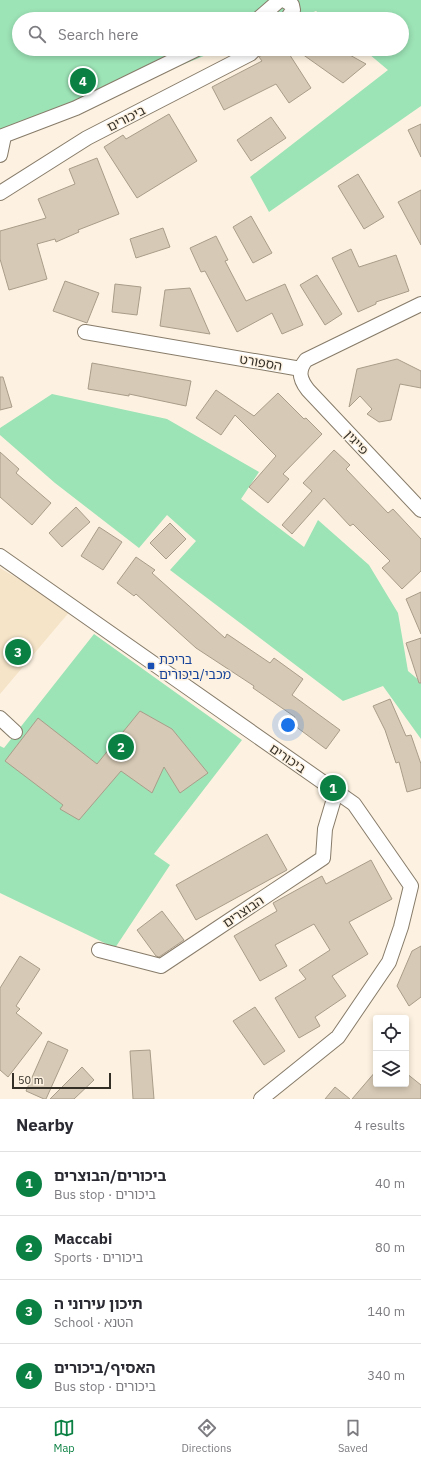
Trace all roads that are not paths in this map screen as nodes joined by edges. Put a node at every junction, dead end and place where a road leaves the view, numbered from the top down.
1 (280, 0) edge
2 (284, 0) edge
3 (268, 12) edge
4 (291, 12) edge
5 (183, 56) edge
6 (246, 56) edge
7 (2, 137) edge
8 (0, 155) edge
9 (0, 193) edge
10 (421, 304) edge
11 (85, 332) dead end
12 (301, 369) junction
13 (421, 510) edge
14 (0, 556) edge
15 (0, 718) edge
16 (15, 732) dead end
17 (336, 792) junction
18 (99, 950) dead end
19 (261, 1099) edge

1 - 3 street
2 - 4 street
5 - 7 street
6 - 9 street, ביכורים
7 - 8 street
10 - 12 street, הספורט
11 - 12 street, הספורט
12 - 13 street, פייגין
14 - 17 street, ביכורים
15 - 16 street
17 - 18 street, הבוצרים
17 - 19 street, ביכורים

